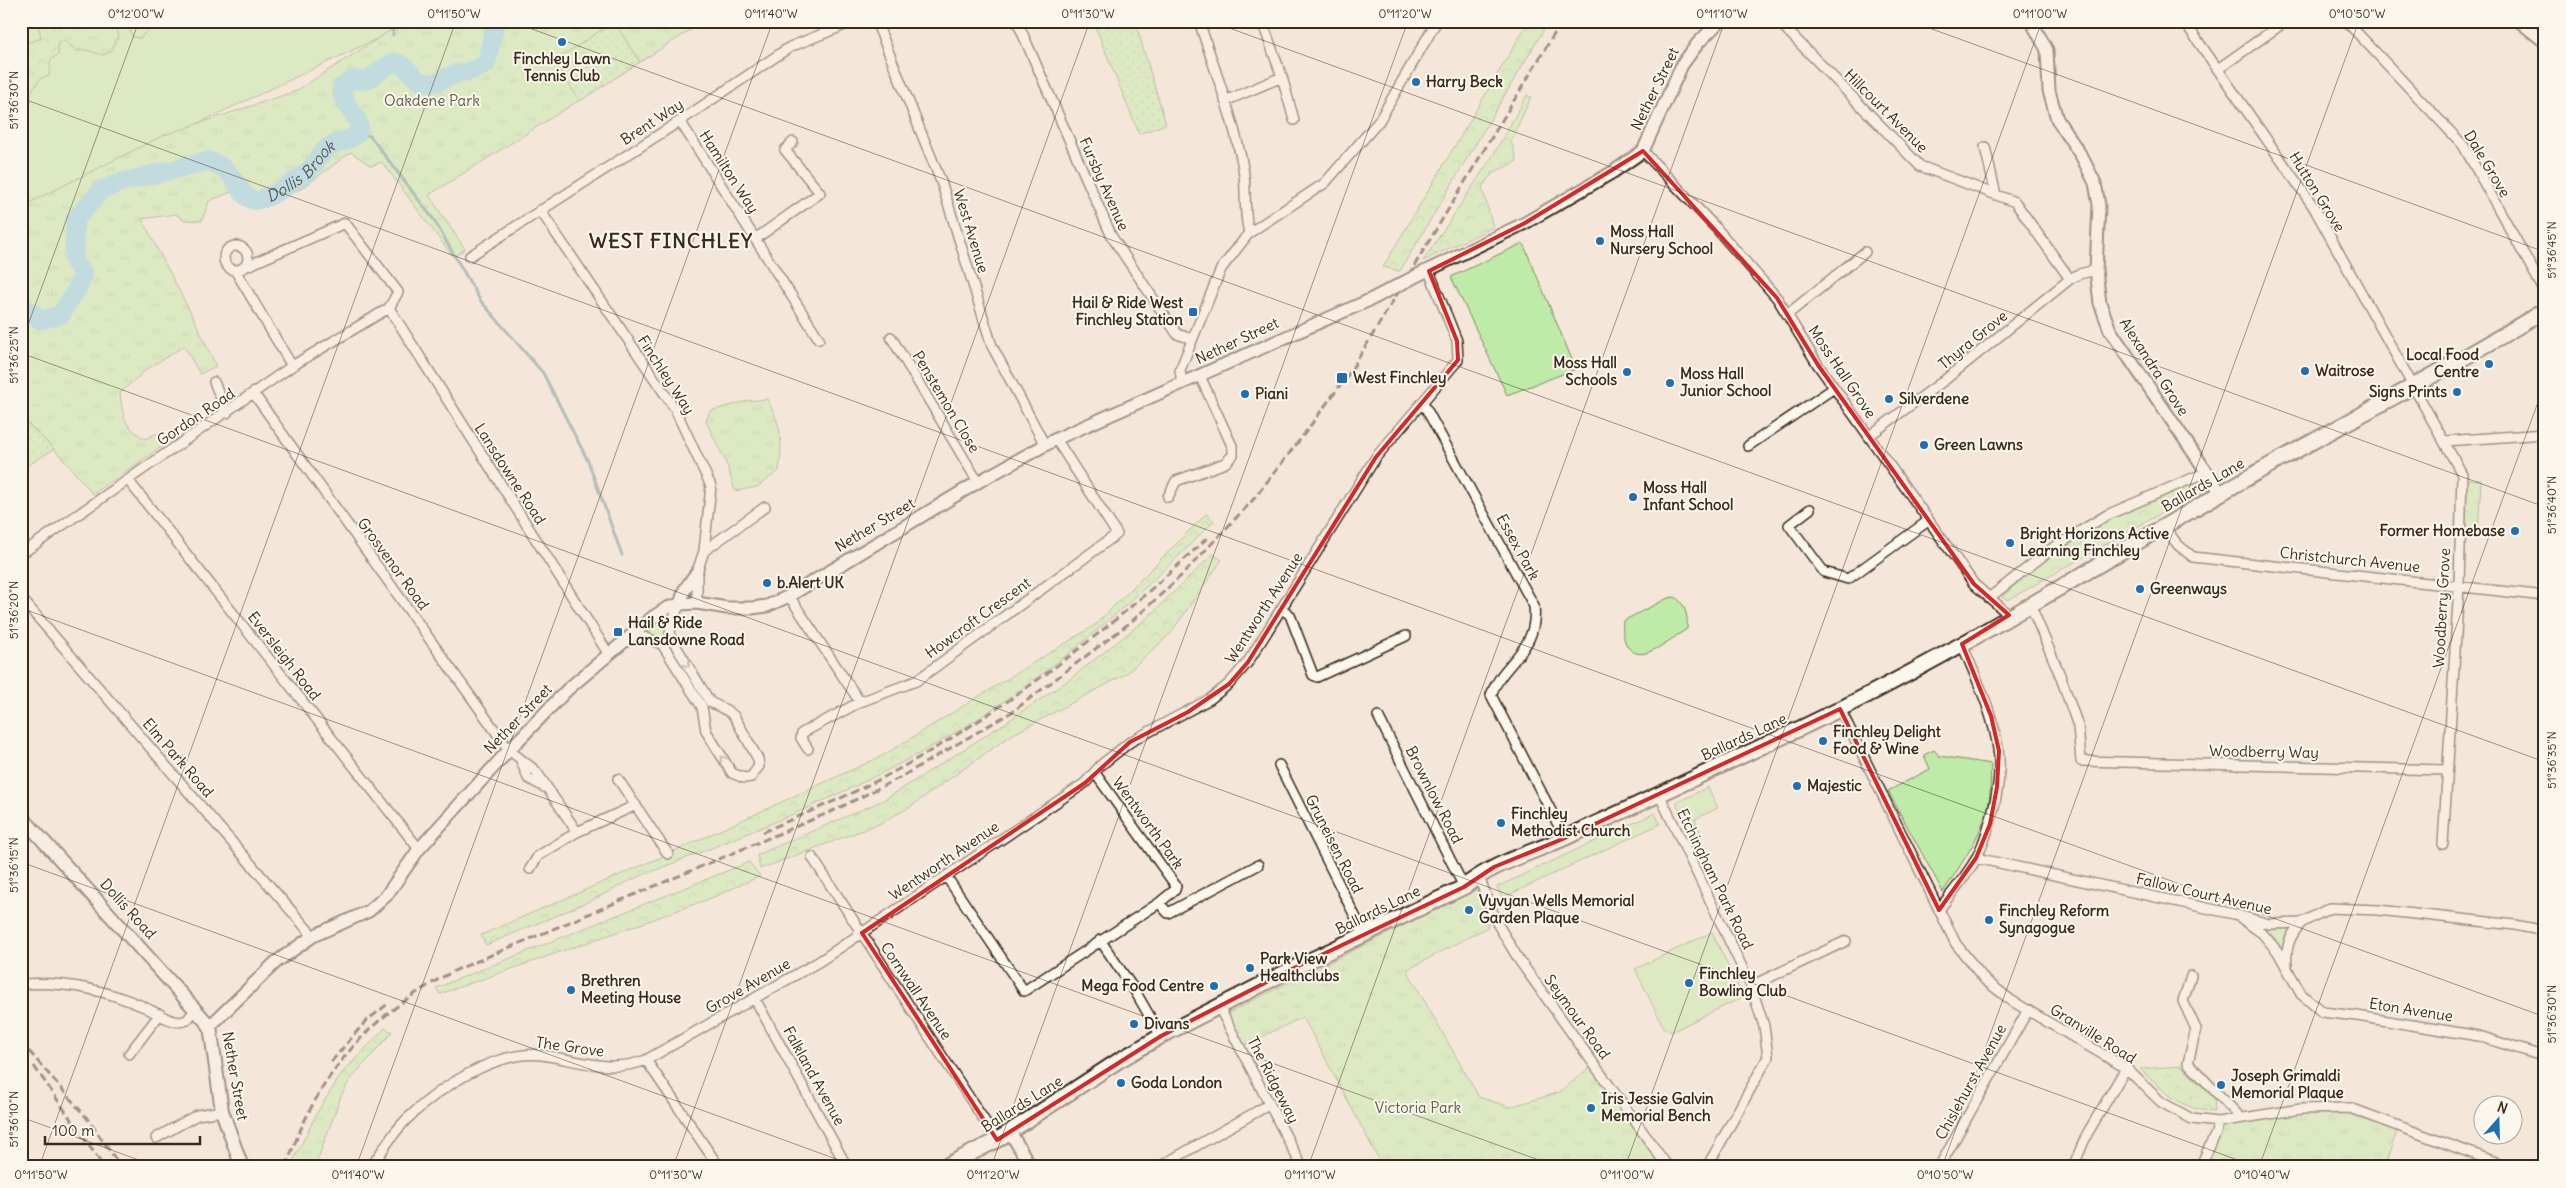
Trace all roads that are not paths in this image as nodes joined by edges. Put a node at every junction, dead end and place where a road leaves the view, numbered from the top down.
1 (855, 21) edge
2 (876, 21) edge
3 (1017, 21) edge
4 (1199, 21) edge
5 (1262, 21) edge
6 (1437, 21) edge
7 (1720, 21) edge
8 (1778, 21) edge
9 (2031, 21) edge
10 (2184, 21) edge
11 (2286, 21) edge
12 (2346, 21) edge
13 (2520, 21) edge
14 (2543, 37) edge
15 (2218, 69) junction
16 (1282, 77) junction
17 (1225, 101) junction
18 (1294, 120) dead end
19 (680, 121) junction
20 (793, 142) dead end
21 (1985, 147) dead end
22 (1643, 151) junction
23 (1996, 195) junction
24 (540, 210) junction
25 (1249, 233) junction
26 (756, 239) junction
27 (1865, 252) dead end
28 (470, 256) dead end
29 (245, 267) junction
30 (235, 270) junction
31 (2096, 270) junction
32 (1424, 272) junction
33 (2070, 279) junction
34 (2545, 292) edge
35 (389, 308) junction
36 (2545, 310) edge
37 (1788, 314) junction
38 (891, 337) dead end
39 (819, 339) dead end
40 (1192, 339) junction
41 (292, 366) junction
42 (1200, 376) junction
43 (214, 382) dead end
44 (1182, 384) junction
45 (2414, 386) junction
46 (1834, 388) junction
47 (254, 394) junction
48 (1423, 403) junction
49 (227, 413) junction
50 (2545, 434) edge
51 (1869, 436) junction
52 (1056, 439) junction
53 (2445, 441) junction
54 (1046, 444) junction
55 (1748, 446) dead end
56 (2207, 472) junction
57 (128, 480) junction
58 (978, 482) junction
59 (2221, 493) junction
60 (1168, 497) dead end
61 (766, 507) dead end
62 (1810, 509) dead end
63 (1928, 521) junction
64 (2164, 527) junction
65 (704, 551) junction
66 (21, 554) edge
67 (697, 572) junction
68 (2459, 586) junction
69 (789, 596) junction
70 (2545, 596) edge
71 (21, 598) edge
72 (1989, 598) junction
73 (697, 603) junction
74 (680, 604) junction
75 (2030, 604) junction
76 (1282, 609) junction
77 (2009, 616) junction
78 (630, 636) junction
79 (1406, 636) dead end
80 (1962, 644) junction
81 (608, 653) junction
82 (860, 702) junction
83 (1840, 709) junction
84 (1378, 716) dead end
85 (808, 749) dead end
86 (510, 750) junction
87 (1279, 765) dead end
88 (2446, 770) junction
89 (1095, 773) junction
90 (618, 779) dead end
91 (1659, 794) junction
92 (636, 805) junction
93 (21, 816) edge
94 (577, 832) junction
95 (1566, 838) junction
96 (2443, 844) dead end
97 (419, 850) junction
98 (668, 854) dead end
99 (812, 857) dead end
100 (1976, 858) junction
101 (1258, 865) dead end
102 (530, 869) dead end
103 (1478, 875) junction
104 (946, 876) junction
105 (1464, 887) junction
106 (1159, 903) junction
107 (1939, 910) junction
108 (2234, 914) junction
109 (2301, 922) junction
110 (2545, 931) edge
111 (862, 933) junction
112 (1364, 934) junction
113 (313, 936) junction
114 (1100, 940) junction
115 (1846, 941) dead end
116 (2288, 973) junction
117 (2191, 976) dead end
118 (21, 984) edge
119 (1751, 986) junction
120 (755, 999) junction
121 (1219, 1007) junction
122 (196, 1009) junction
123 (2028, 1010) junction
124 (160, 1014) junction
125 (210, 1026) junction
126 (1161, 1036) junction
127 (129, 1054) dead end
128 (2545, 1057) edge
129 (646, 1060) junction
130 (2126, 1068) junction
131 (1270, 1104) junction
132 (222, 1110) junction
133 (2241, 1118) junction
134 (2218, 1122) junction
135 (1010, 1132) junction
136 (156, 1138) dead end
137 (997, 1140) junction
138 (242, 1167) edge
139 (371, 1167) edge
140 (719, 1167) edge
141 (847, 1167) edge
142 (944, 1167) edge
143 (1031, 1167) edge
144 (1159, 1167) edge
145 (1302, 1167) edge
146 (1668, 1167) edge
147 (1707, 1167) edge
148 (1939, 1167) edge
149 (2073, 1167) edge
150 (2200, 1167) edge
151 (2510, 1167) edge

1 - 19 street, Brent Way
2 - 54 street, West Avenue
3 - 40 street, Fursby Avenue
4 - 17 street
5 - 16 street
6 - 25 street
7 - 22 street, Nether Street
8 - 23 street, Hillcourt Avenue
9 - 31 street, Alexandra Grove
10 - 15 street, Hutton Grove
11 - 15 street
12 - 34 street, Dale Grove
13 - 14 street
15 - 45 street, Hutton Grove
16 - 17 street
16 - 18 street
17 - 25 street
19 - 24 street, Brent Way
19 - 26 street, Hamilton Way
20 - 26 street
21 - 23 street
22 - 32 street, Nether Street
22 - 37 street, Moss Hall Grove
23 - 33 street, Hillcourt Avenue
24 - 28 street, Brent Way
24 - 65 street, Finchley Way
25 - 40 street
26 - 39 street, Hamilton Way
27 - 37 street
29 - 30 street
29 - 30 street
29 - 35 street
30 - 41 street
31 - 33 street, Thyra Grove
31 - 56 street, Alexandra Grove
32 - 42 street, Nether Street, bridge
32 - 48 street
33 - 51 street, Thyra Grove
35 - 41 street, Gordon Road
35 - 81 street, Lansdowne Road
36 - 45 main road, Ballards Lane
37 - 46 street, Moss Hall Grove
38 - 58 street, Penstemon Close
40 - 44 street
41 - 47 street, Gordon Road
42 - 44 street, Nether Street
42 - 60 street
43 - 49 street
44 - 52 street, Nether Street
45 - 53 street, Woodberry Grove
45 - 59 main road, Ballards Lane
46 - 51 street, Moss Hall Grove
46 - 55 street
47 - 49 street, Gordon Road
47 - 86 street, Grosvenor Road
48 - 76 street, Wentworth Avenue
48 - 95 street, Essex Park
49 - 57 street, Gordon Road
50 - 53 street
51 - 63 street, Moss Hall Grove
52 - 54 street, Nether Street
52 - 82 street, Howcroft Crescent
53 - 68 street, Woodberry Grove
54 - 58 street, Nether Street
56 - 59 street, Alexandra Grove
56 - 72 street
57 - 66 street, Gordon Road
57 - 97 street, Eversleigh Road
58 - 69 street, Nether Street
59 - 64 main road, Ballards Lane
61 - 65 street
62 - 63 street
63 - 72 street, Moss Hall Grove
64 - 68 street, Christchurch Avenue
64 - 75 main road, Ballards Lane
65 - 67 street, Finchley Way
67 - 73 street, Finchley Way
67 - 74 street
68 - 70 street, Christchurch Avenue
68 - 88 street, Woodberry Grove
69 - 73 street, Nether Street
69 - 82 street
71 - 113 street, Elm Park Road
72 - 77 street, Moss Hall Grove
73 - 74 street, Nether Street
74 - 78 street, Nether Street
74 -> 78 street
75 - 77 main road, Ballards Lane
75 - 88 street, Woodberry Way
76 - 79 street
76 - 89 street, Wentworth Avenue
77 - 80 main road, Ballards Lane
78 - 81 street, Nether Street
80 - 83 main road, Ballards Lane
80 - 100 street
81 - 86 street, Nether Street
82 - 85 street
83 - 91 main road, Ballards Lane
83 - 107 street, Granville Road
84 - 105 street, Brownlow Road
86 - 94 street, Grosvenor Road
86 - 97 street, Nether Street
87 - 112 street, Gruneisen Road
88 - 96 street, Woodberry Grove
89 - 104 street, Wentworth Avenue
89 - 106 street, Wentworth Park
90 - 92 street
91 - 95 main road, Ballards Lane
91 - 119 street, Etchingham Park Road
92 - 94 street
92 - 98 street
93 - 122 main road, Dollis Road
94 - 102 street
95 - 103 main road, Ballards Lane
97 - 113 street, Nether Street
99 - 111 street, Cornwall Avenue
100 - 107 street
100 - 108 street, Fallow Court Avenue
101 - 106 street
103 - 105 main road, Ballards Lane
103 - 146 street, Seymour Road
104 - 111 street, Wentworth Avenue
104 - 114 street, Wentworth Park
105 - 112 main road, Ballards Lane
106 - 114 street, Wentworth Park
107 - 123 street, Granville Road
108 - 109 street, Fallow Court Avenue
108 - 116 street, Eton Avenue
109 - 110 street, Fallow Court Avenue
109 - 116 street, Eton Avenue
111 - 120 street, Grove Avenue
111 - 137 street, Cornwall Avenue
112 - 121 main road, Ballards Lane
113 - 125 street, Nether Street
114 - 126 street
115 - 119 street
116 - 128 street, Eton Avenue
117 - 133 street
118 - 124 street
119 - 147 street, Etchingham Park Road
120 - 129 street, Grove Avenue
120 - 141 street, Falkland Avenue
121 - 126 main road, Ballards Lane
121 - 131 street, The Ridgeway
122 - 124 street
122 - 125 main road, Dollis Road
123 - 130 street, Granville Road
123 - 148 street, Chislehurst Avenue
124 - 127 street
125 - 132 main road, Nether Street
126 - 135 main road, Ballards Lane
129 - 139 street, The Grove
129 - 140 street
130 - 134 street, Granville Road
130 - 149 street
131 - 144 street
131 - 145 street, The Ridgeway
132 - 136 street
132 - 138 main road, Nether Street
133 - 134 street, Granville Road
133 - 151 street, Granville Road
134 - 150 street
135 - 137 main road, Ballards Lane
135 - 143 street
137 - 142 main road, Ballards Lane

